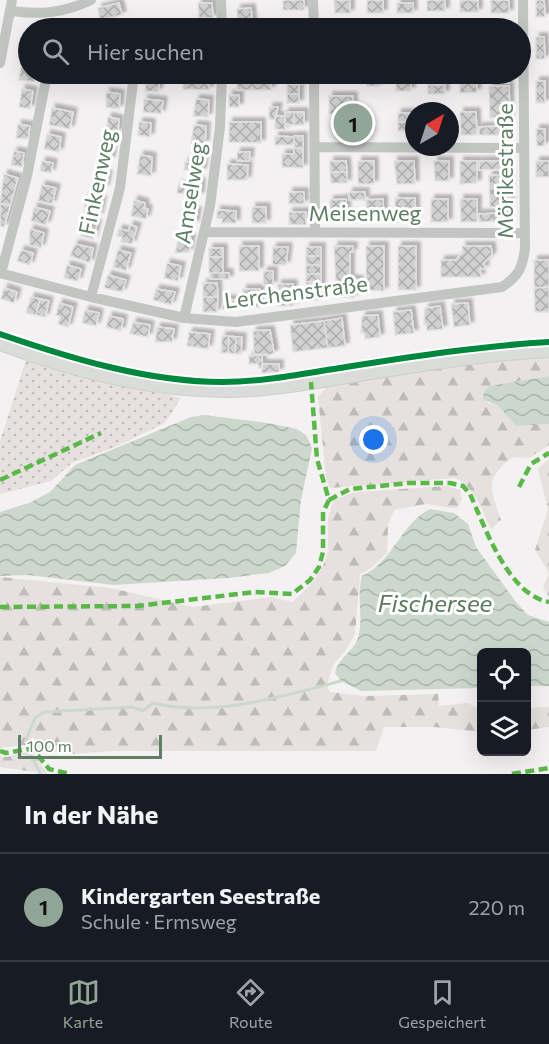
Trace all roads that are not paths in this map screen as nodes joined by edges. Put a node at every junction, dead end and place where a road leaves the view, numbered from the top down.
1 (91, 0) edge
2 (221, 0) edge
3 (313, 0) edge
4 (523, 0) edge
5 (12, 5) edge
6 (222, 18) edge
7 (314, 18) edge
8 (523, 18) edge
9 (0, 62) edge
10 (45, 84) edge
11 (133, 84) edge
12 (222, 84) edge
13 (314, 84) edge
14 (522, 84) edge
15 (317, 147) junction
16 (523, 148) junction
17 (205, 232) junction
18 (315, 232) junction
19 (525, 233) junction
20 (522, 269) joint
21 (1, 273) edge
22 (91, 297) junction
23 (184, 318) junction
24 (0, 343) edge
25 (549, 350) edge

1 - 5 street
2 - 6 street
3 - 7 street
4 - 8 street, Mörikestraße
5 - 9 street
10 - 21 street
11 - 22 street, Finkenweg
12 - 17 street, Amselweg
13 - 15 street
14 - 16 street, Mörikestraße
15 - 16 street
15 - 18 street
16 - 19 street, Mörikestraße
17 - 18 street, Meisenweg
17 - 23 street, Amselweg
18 - 19 street, Meisenweg
19 - 20 street, Mörikestraße
20 - 23 street, Lerchenstraße
21 - 22 street, Lerchenstraße
22 - 23 street, Lerchenstraße
24 - 25 main road

